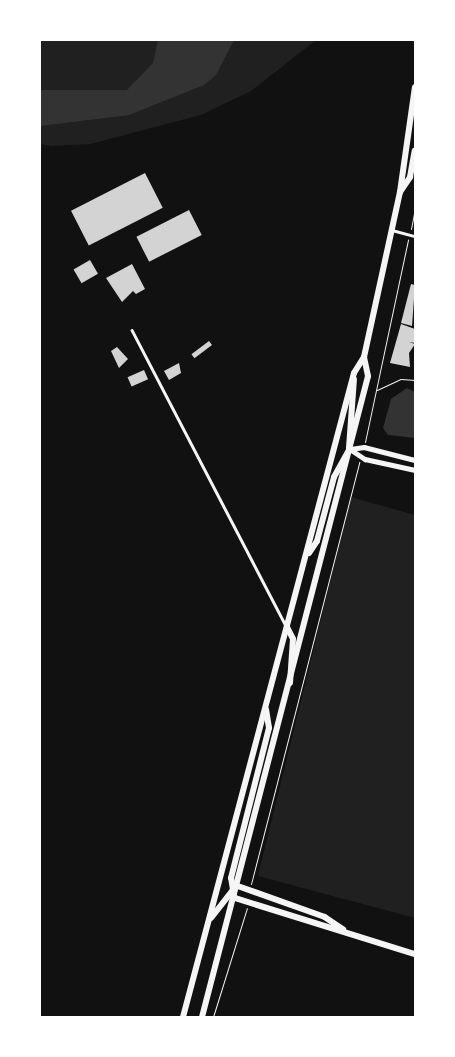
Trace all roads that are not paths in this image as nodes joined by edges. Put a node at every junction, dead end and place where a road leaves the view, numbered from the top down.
1 (415, 87) edge
2 (415, 150) edge
3 (400, 192) junction
4 (391, 230) junction
5 (415, 236) edge
6 (132, 330) dead end
7 (364, 357) junction
8 (354, 373) junction
9 (350, 449) junction
10 (415, 460) edge
11 (415, 470) edge
12 (305, 558) junction
13 (287, 627) junction
14 (290, 687) junction
15 (265, 706) junction
16 (235, 892) junction
17 (345, 930) junction
18 (204, 933) junction
19 (415, 954) edge
20 (182, 1017) edge
21 (202, 1017) edge

1 - 3 main road
2 - 3 main road
3 - 4 main road
4 - 5 lane
4 - 7 main road
6 - 13 lane
7 - 8 main road
7 - 9 main road
8 - 9 main road
8 - 12 main road
9 - 10 street
9 - 11 street
9 - 12 main road
9 - 14 main road
12 - 13 main road
13 - 14 main road
13 - 15 main road
14 - 16 main road
15 - 16 main road
15 - 18 main road
16 - 17 street
16 - 17 street
16 - 18 main road
16 - 21 main road
17 - 19 street
18 - 20 main road

